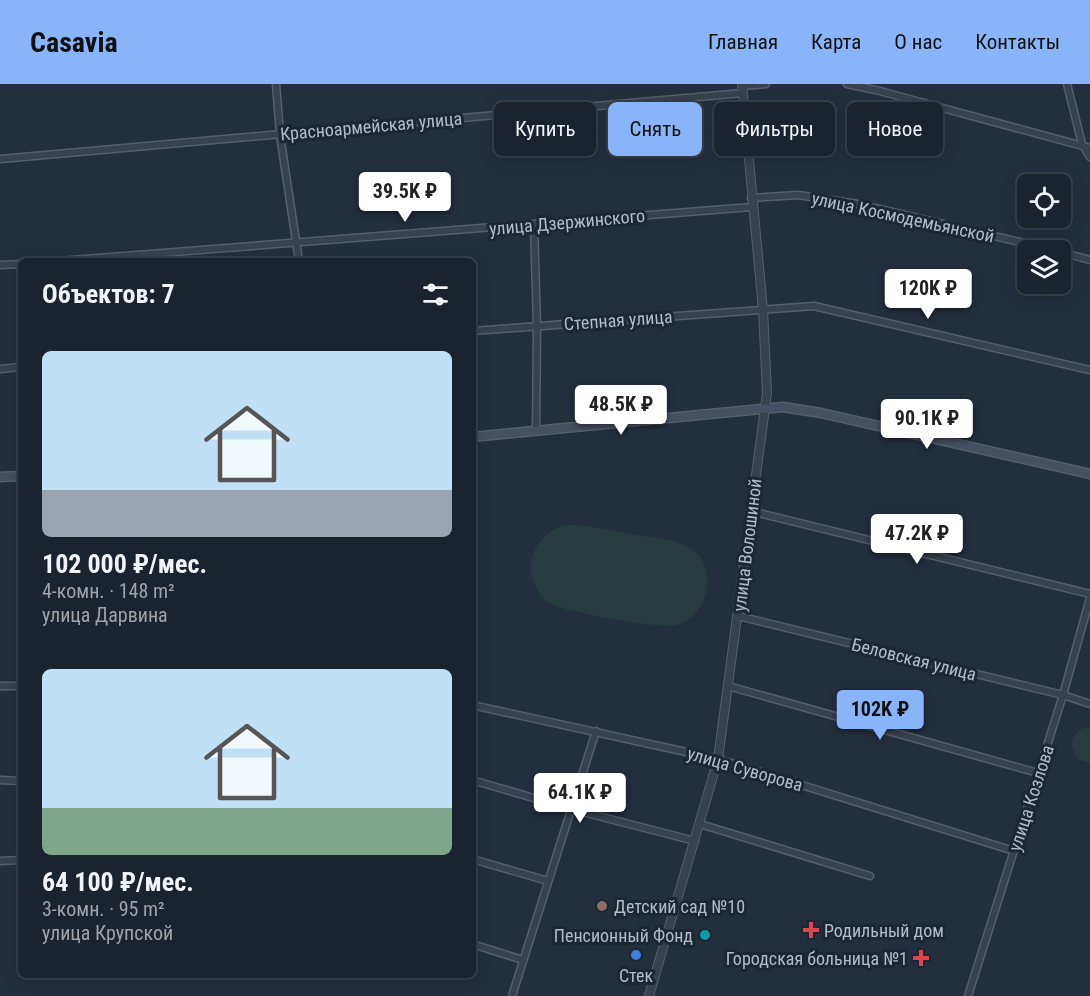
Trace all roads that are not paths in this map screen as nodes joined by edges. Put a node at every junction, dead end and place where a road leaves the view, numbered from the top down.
1 (276, 84) edge
2 (766, 84) edge
3 (847, 84) edge
4 (1067, 84) edge
5 (742, 88) edge
6 (280, 135) junction
7 (1082, 144) junction
8 (1090, 148) edge
9 (1090, 157) edge
10 (0, 159) edge
11 (751, 198) junction
12 (752, 207) junction
13 (534, 225) junction
14 (1017, 241) edge
15 (296, 243) junction
16 (1071, 255) edge
17 (98, 258) edge
18 (298, 258) edge
19 (1090, 260) edge
20 (18, 264) edge
21 (0, 265) edge
22 (763, 310) junction
23 (537, 326) junction
24 (476, 331) edge
25 (18, 367) edge
26 (0, 369) edge
27 (1090, 370) edge
28 (765, 408) junction
29 (536, 431) junction
30 (476, 437) edge
31 (1090, 474) edge
32 (18, 476) edge
33 (0, 477) edge
34 (750, 512) junction
35 (1090, 596) edge
36 (738, 616) junction
37 (18, 686) edge
38 (728, 686) junction
39 (0, 687) edge
40 (1063, 695) junction
41 (1090, 704) edge
42 (476, 706) edge
43 (596, 731) junction
44 (718, 759) junction
45 (1038, 773) junction
46 (0, 780) edge
47 (18, 781) edge
48 (476, 781) edge
49 (571, 809) junction
50 (700, 824) junction
51 (695, 841) junction
52 (1014, 850) junction
53 (18, 860) edge
54 (476, 860) edge
55 (0, 861) edge
56 (870, 876) dead end
57 (548, 882) junction
58 (476, 945) edge
59 (523, 960) junction
60 (512, 996) edge
61 (649, 996) edge
62 (968, 996) edge

1 - 6 street
2 - 5 street, Красноармейская улица
3 - 7 street
4 - 7 street
5 - 6 street, Красноармейская улица
5 - 11 street, улица Волошиной
6 - 10 street, Красноармейская улица
6 - 15 street
7 - 8 street
7 - 9 street
11 - 12 street, улица Волошиной
11 - 14 street, улица Космодемьянской
12 - 13 street, улица Дзержинского
12 - 22 street, улица Волошиной
13 - 15 street, улица Дзержинского
13 - 23 street
15 - 17 street, улица Дзержинского
15 - 18 street
16 - 19 street
20 - 21 street
22 - 23 street, Степная улица
22 - 27 street, Степная улица
22 - 28 street, улица Волошиной
23 - 24 street, Степная улица
23 - 29 street
25 - 26 street
28 - 29 main road
28 - 31 main road
28 - 34 street, улица Волошиной
29 - 30 main road
32 - 33 main road
34 - 35 street
34 - 36 street, улица Волошиной
35 - 40 street, улица Козлова
36 - 38 street, улица Волошиной
36 - 40 street, Беловская улица
37 - 39 street
38 - 44 street, улица Волошиной
38 - 45 street
40 - 41 street, Беловская улица
40 - 45 street, улица Козлова
42 - 43 street, улица Суворова
43 - 44 street, улица Суворова
43 - 49 street
44 - 50 street, улица Волошиной
44 - 52 street, улица Суворова
45 - 52 street, улица Козлова
46 - 47 street
48 - 49 street
49 - 51 street
49 - 57 street
50 - 51 street, улица Волошиной
50 - 56 street
51 - 61 street, улица Волошиной
52 - 62 street, улица Козлова
53 - 55 street
54 - 57 street
57 - 59 street
58 - 59 street
59 - 60 street

